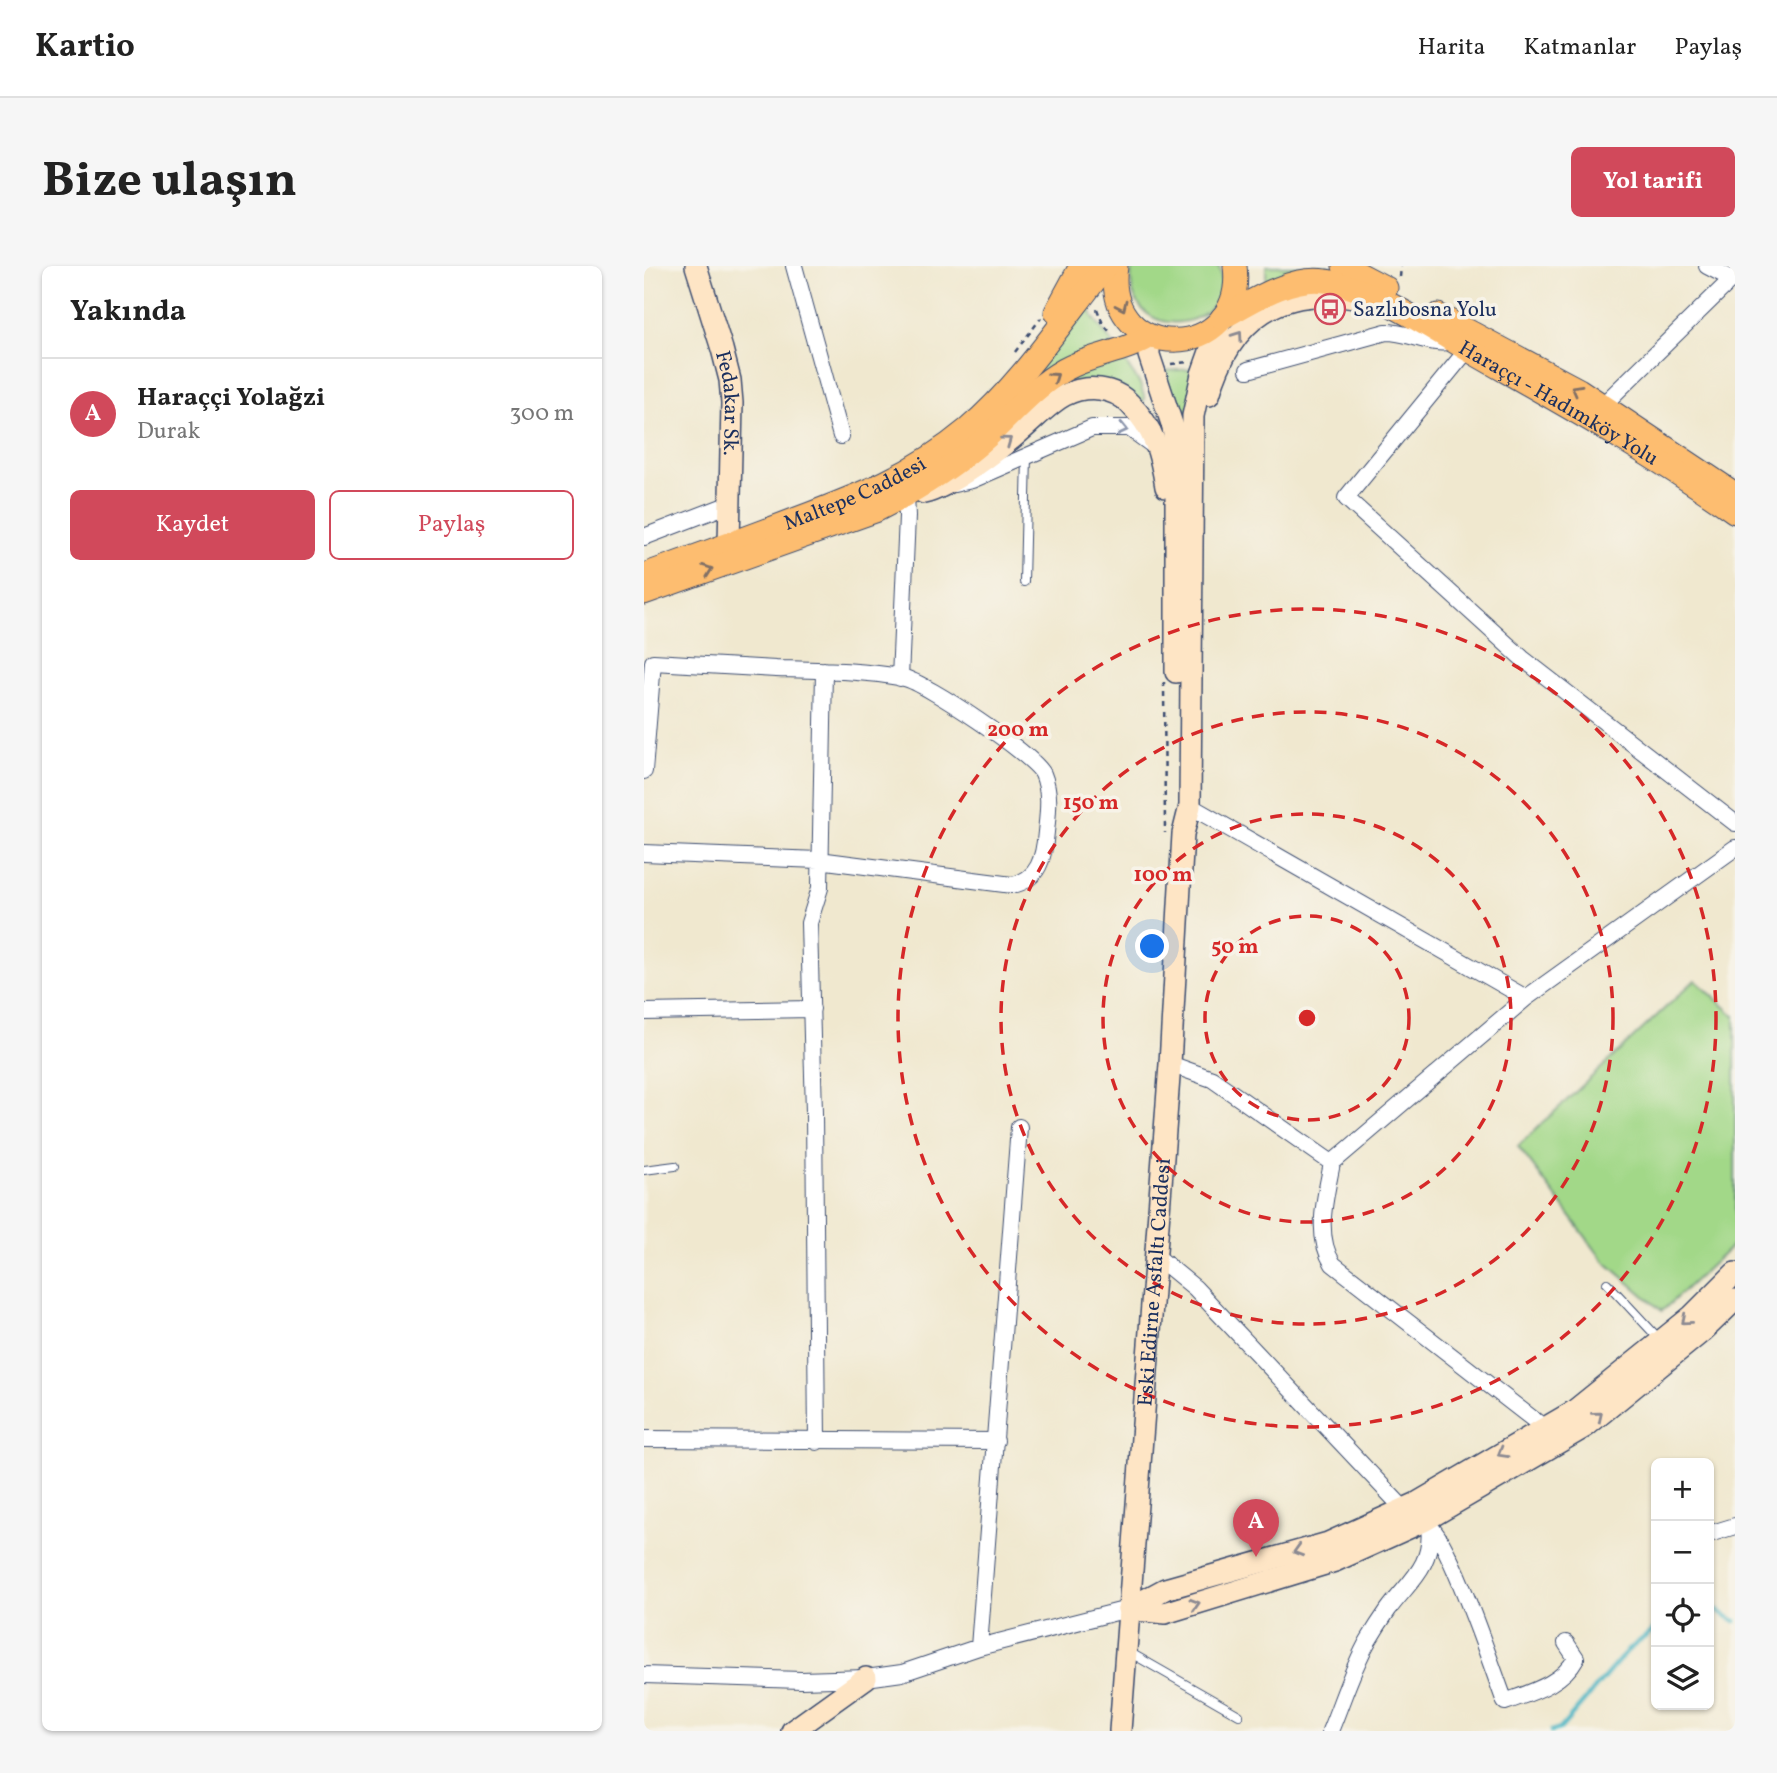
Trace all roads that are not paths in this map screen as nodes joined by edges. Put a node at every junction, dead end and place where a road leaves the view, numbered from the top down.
1 (696, 266) edge
2 (794, 266) edge
3 (1081, 266) edge
4 (1106, 266) edge
5 (1116, 266) edge
6 (1235, 266) edge
7 (1344, 266) edge
8 (1707, 266) edge
9 (1733, 277) edge
10 (1385, 303) junction
11 (1222, 318) junction
12 (1149, 337) junction
13 (1461, 345) junction
14 (1023, 356) junction
15 (1248, 370) dead end
16 (1603, 405) junction
17 (841, 436) dead end
18 (1160, 450) junction
19 (1027, 456) junction
20 (944, 484) junction
21 (1735, 494) edge
22 (906, 495) junction
23 (730, 504) junction
24 (1735, 512) edge
25 (644, 537) edge
26 (729, 544) junction
27 (1184, 548) junction
28 (644, 575) edge
29 (1024, 582) dead end
30 (644, 593) edge
31 (824, 670) junction
32 (900, 678) junction
33 (644, 771) edge
34 (1190, 806) junction
35 (1735, 823) edge
36 (1174, 839) junction
37 (1735, 848) edge
38 (644, 853) edge
39 (819, 860) junction
40 (1526, 998) junction
41 (811, 1009) junction
42 (644, 1012) edge
43 (1170, 1064) junction
44 (1019, 1127) dead end
45 (1332, 1163) junction
46 (675, 1166) dead end
47 (644, 1170) edge
48 (1156, 1256) junction
49 (1735, 1273) edge
50 (1607, 1283) dead end
51 (1735, 1300) edge
52 (1667, 1348) junction
53 (1553, 1434) junction
54 (644, 1439) edge
55 (996, 1441) junction
56 (817, 1442) junction
57 (1417, 1520) junction
58 (1735, 1526) edge
59 (1714, 1532) edge
60 (1128, 1609) junction
61 (1566, 1643) dead end
62 (979, 1647) junction
63 (1124, 1650) junction
64 (644, 1675) edge
65 (866, 1678) junction
66 (1239, 1714) dead end
67 (792, 1731) edge
68 (1120, 1731) edge
69 (1330, 1731) edge

1 - 23 main road, Fedakar Sk.
2 - 17 street
3 - 14 main road
4 - 14 main road, Maltepe Caddesi
5 -> 12 main road
6 - 11 main road
16 -> 7 main road, Haraççı - Hadımköy Yolu
8 - 9 street
9 - 16 street
10 - 11 main road, Haraççı - Hadımköy Yolu
10 - 13 main road, Haraççı - Hadımköy Yolu
27 -> 10 main road
11 - 12 main road, Haraççı - Hadımköy Yolu
11 - 27 main road
22 -> 12 main road, Maltepe Caddesi
12 - 27 main road
13 - 15 street
13 - 24 main road, Haraççı - Hadımköy Yolu
13 - 35 street
14 - 26 main road, Maltepe Caddesi
16 - 21 main road, Haraççı - Hadımköy Yolu
19 -> 18 street, Maltepe Caddesi
20 -> 18 main road
18 - 27 main road
19 - 20 street, Maltepe Caddesi
19 - 29 lane
20 - 22 main road
30 -> 22 main road, Maltepe Caddesi
22 - 32 street
23 - 25 street
23 - 26 main road, Fedakar Sk.
26 - 28 main road, Maltepe Caddesi
27 - 34 main road
27 - 36 main road
31 - 32 street
31 - 33 street
31 - 39 street
32 - 39 street
34 - 36 main road
34 - 40 street
36 - 43 main road, Eski Edirne Asfaltı Caddesi
37 - 40 street
38 - 39 street
39 - 41 street
40 - 45 street
41 - 42 street
41 - 56 street
43 - 45 street
43 - 48 main road, Eski Edirne Asfaltı Caddesi
44 - 55 street
45 - 53 street
46 - 47 lane
48 - 57 street
48 - 60 main road, Eski Edirne Asfaltı Caddesi
49 -> 52 main road
50 - 52 lane
51 - 52 main road
52 - 53 main road
53 - 57 main road
54 - 56 street
55 - 56 street
55 - 62 street
57 - 60 main road
57 - 61 street
57 - 69 street
58 - 59 street
60 - 62 street
60 - 63 main road, Eski Edirne Asfaltı Caddesi
62 - 65 street
63 - 66 lane
63 - 68 main road, Eski Edirne Asfaltı Caddesi
64 - 65 street
65 - 67 main road

